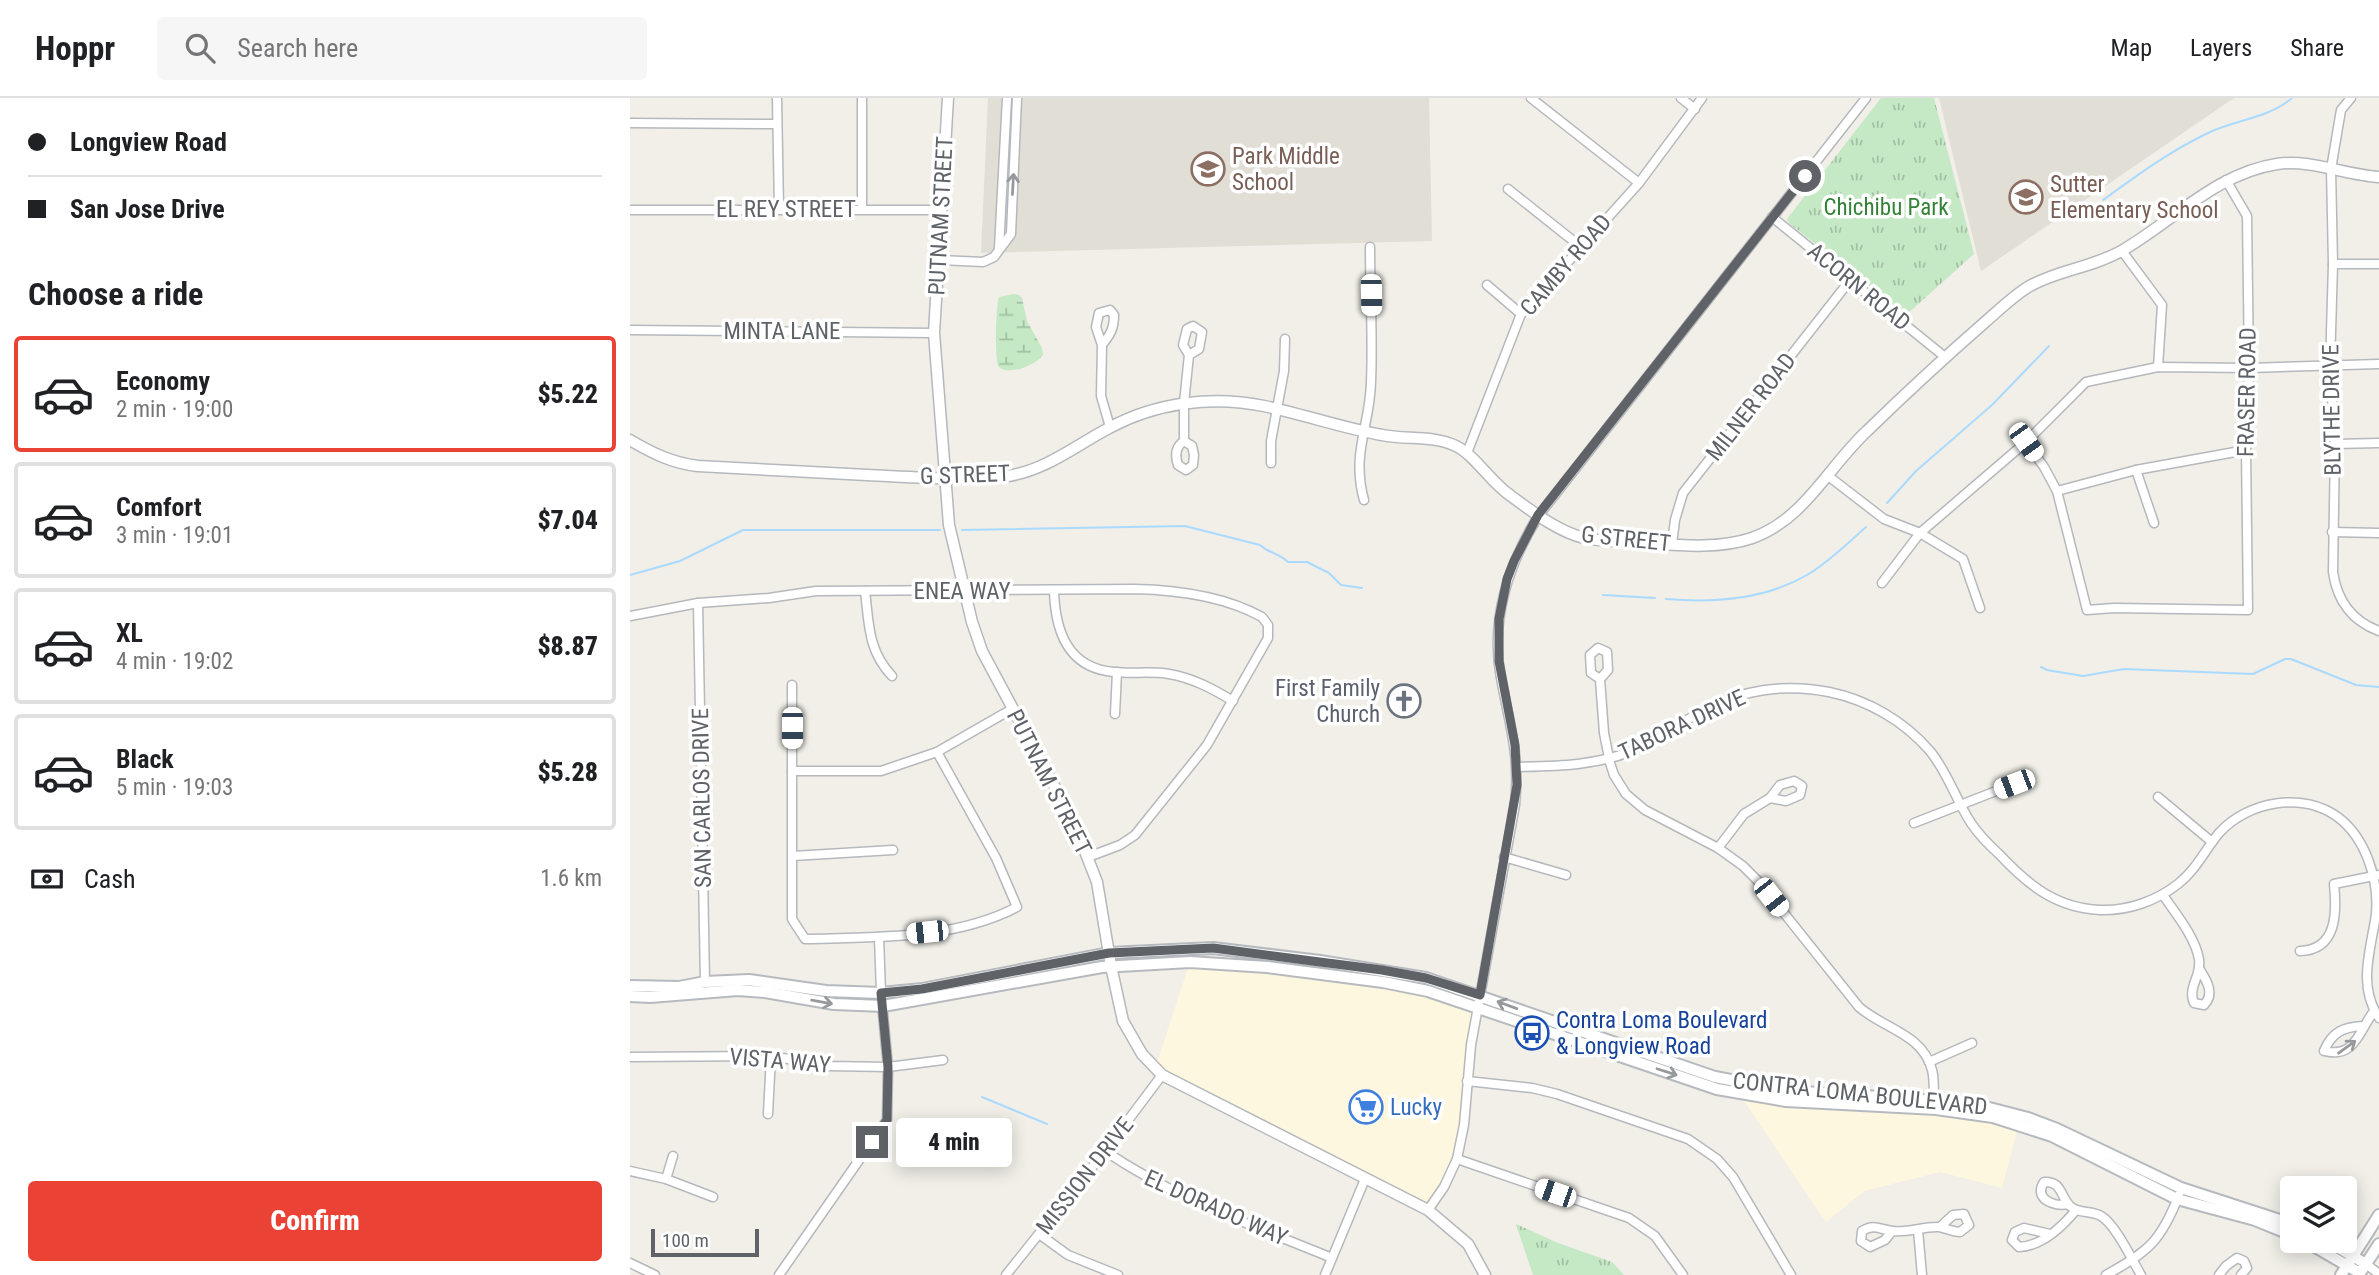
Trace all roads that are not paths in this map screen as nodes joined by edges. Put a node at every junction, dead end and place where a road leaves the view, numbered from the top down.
1 (777, 98) edge
2 (862, 98) edge
3 (948, 98) edge
4 (1007, 98) edge
5 (1017, 98) edge
6 (1531, 98) edge
7 (1681, 98) edge
8 (1702, 98) edge
9 (1866, 98) edge
10 (2351, 98) edge
11 (1695, 109) junction
12 (630, 124) edge
13 (777, 124) junction
14 (2331, 169) junction
15 (2379, 177) edge
16 (2226, 180) junction
17 (1639, 183) junction
18 (1508, 189) dead end
19 (779, 209) junction
20 (862, 209) junction
21 (630, 210) edge
22 (941, 210) junction
23 (1772, 217) junction
24 (999, 247) junction
25 (1370, 247) dead end
26 (1581, 247) junction
27 (2122, 251) junction
28 (940, 260) junction
29 (2333, 264) junction
30 (2379, 264) edge
31 (1851, 279) junction
32 (1487, 285) dead end
33 (1521, 314) junction
34 (630, 330) edge
35 (934, 332) junction
36 (1284, 339) dead end
37 (1102, 345) dead end
38 (1189, 355) dead end
39 (1945, 357) junction
40 (2379, 364) edge
41 (2330, 366) junction
42 (2158, 367) junction
43 (2249, 368) junction
44 (1184, 404) junction
45 (1277, 409) junction
46 (1110, 427) junction
47 (1362, 431) junction
48 (630, 440) edge
49 (1184, 441) dead end
50 (2026, 442) junction
51 (2379, 443) edge
52 (2335, 444) junction
53 (2246, 450) junction
54 (1466, 453) junction
55 (1271, 463) dead end
56 (2136, 470) junction
57 (1827, 475) junction
58 (944, 478) junction
59 (2057, 491) junction
60 (1364, 500) dead end
61 (1538, 515) junction
62 (2154, 523) dead end
63 (2332, 531) junction
64 (1920, 533) junction
65 (2379, 533) edge
66 (1672, 544) junction
67 (1882, 583) dead end
68 (1054, 590) junction
69 (865, 591) junction
70 (965, 592) junction
71 (698, 603) junction
72 (1980, 608) dead end
73 (630, 616) edge
74 (2379, 631) edge
75 (1117, 672) junction
76 (892, 676) dead end
77 (1600, 679) dead end
78 (792, 685) dead end
79 (1233, 701) junction
80 (1012, 709) junction
81 (1115, 713) dead end
82 (937, 752) junction
83 (1609, 758) junction
84 (1517, 767) junction
85 (792, 771) junction
86 (2014, 784) dead end
87 (2158, 797) dead end
88 (1770, 798) dead end
89 (1962, 804) junction
90 (1914, 823) dead end
91 (2213, 842) junction
92 (1718, 848) junction
93 (893, 850) dead end
94 (793, 856) junction
95 (1088, 857) junction
96 (1504, 857) junction
97 (1566, 875) dead end
98 (2376, 875) edge
99 (2163, 895) junction
100 (879, 937) junction
101 (2300, 951) dead end
102 (1109, 953) junction
103 (1111, 966) junction
104 (2200, 970) dead end
105 (630, 986) edge
106 (705, 988) junction
107 (881, 993) junction
108 (1480, 995) junction
109 (630, 996) edge
110 (883, 1006) junction
111 (1478, 1009) junction
112 (2377, 1015) edge
113 (2363, 1026) junction
114 (1972, 1043) dead end
115 (771, 1056) junction
116 (630, 1057) edge
117 (943, 1060) dead end
118 (1929, 1062) junction
119 (888, 1067) junction
120 (1162, 1075) junction
121 (1467, 1081) junction
122 (1935, 1104) junction
123 (768, 1114) dead end
124 (1105, 1151) junction
125 (673, 1156) dead end
126 (1457, 1159) junction
127 (630, 1171) edge
128 (1365, 1178) junction
129 (666, 1179) junction
130 (2179, 1194) junction
131 (713, 1197) dead end
132 (2068, 1204) dead end
133 (1428, 1210) junction
134 (2077, 1210) junction
135 (2379, 1215) edge
136 (2280, 1221) edge
137 (1940, 1227) dead end
138 (1918, 1230) junction
139 (2280, 1230) edge
140 (1892, 1231) dead end
141 (1039, 1234) junction
142 (2050, 1234) dead end
143 (2379, 1244) edge
144 (2326, 1253) edge
145 (1332, 1258) junction
146 (2133, 1260) junction
147 (630, 1263) edge
148 (2347, 1265) edge
149 (2362, 1272) edge
150 (2379, 1274) edge
151 (655, 1275) edge
152 (779, 1275) edge
153 (1006, 1275) edge
154 (1118, 1275) edge
155 (1325, 1275) edge
156 (1485, 1275) edge
157 (1683, 1275) edge
158 (1791, 1275) edge
159 (1922, 1275) edge
160 (2106, 1275) edge
161 (2141, 1275) edge
162 (2220, 1275) edge
163 (2241, 1275) edge

1 - 13 street
2 - 20 street
3 - 22 street, PUTNAM STREET
4 - 24 street
24 -> 5 street
6 - 17 street
7 - 11 street
8 - 11 street, CAMBY ROAD
9 - 23 street
10 - 14 street, BLYTHE DRIVE
11 - 17 street, CAMBY ROAD
12 - 13 street
13 - 19 street
14 - 15 street, G STREET
14 - 16 street, G STREET
14 - 29 street, BLYTHE DRIVE
16 - 27 street, G STREET
16 - 43 street, FRASER ROAD
17 - 26 street, CAMBY ROAD
18 - 26 street
19 - 20 street, EL REY STREET
19 - 21 street, EL REY STREET
20 - 22 street, EL REY STREET
22 - 28 street, PUTNAM STREET
23 - 31 street, ACORN ROAD
23 - 61 street
24 - 28 street
25 - 47 street
26 - 33 street, CAMBY ROAD
27 - 39 street, G STREET
27 - 42 street
28 - 35 street, PUTNAM STREET
29 - 30 street
29 - 41 street, BLYTHE DRIVE
31 - 39 street, ACORN ROAD
31 - 66 street, MILNER ROAD
32 - 33 street
33 - 54 street, CAMBY ROAD
34 - 35 street, MINTA LANE
35 - 58 street, PUTNAM STREET
36 - 45 street
37 - 46 street
38 - 44 street
39 - 57 street, G STREET
40 - 41 street
41 - 43 street
41 - 52 street, BLYTHE DRIVE
42 - 43 street
42 - 50 street
43 - 53 street, FRASER ROAD
44 - 45 street, G STREET
44 - 46 street, G STREET
44 - 49 street
45 - 47 street, G STREET
45 - 55 street
46 - 58 street, G STREET
47 - 54 street, G STREET
47 - 60 street
48 - 58 street, G STREET
50 - 59 street
50 - 64 street
51 - 52 street
52 - 63 street, BLYTHE DRIVE
53 - 56 street
53 - 59 street, FRASER ROAD
54 - 61 street, G STREET
56 - 59 street
56 - 62 street
57 - 64 street
57 - 66 street, G STREET
58 - 70 street, PUTNAM STREET
61 - 66 street, G STREET
61 - 84 street
63 - 65 street
63 - 74 street, BLYTHE DRIVE
64 - 67 street
64 - 72 street
68 - 70 street, ENEA WAY
68 - 75 street
68 - 79 street, ENEA WAY
69 - 70 street, ENEA WAY
69 - 71 street, ENEA WAY
69 - 76 street
70 - 80 street, PUTNAM STREET
71 - 73 street, ENEA WAY
71 - 106 street, SAN CARLOS DRIVE
75 - 79 street
75 - 81 street
77 - 83 street
78 - 85 street
79 - 95 street
80 - 82 street
80 - 95 street, PUTNAM STREET
82 - 85 street
82 - 100 street
83 - 84 street, TABORA DRIVE
83 - 89 street, TABORA DRIVE
83 - 92 street
84 - 96 street
85 - 94 street
86 - 89 street
87 - 91 street
88 - 92 street
89 - 90 street
89 - 99 street, TABORA DRIVE
91 - 98 street, TABORA DRIVE
91 - 99 street, TABORA DRIVE
92 - 118 street
93 - 94 street
94 - 100 street
95 - 102 street, PUTNAM STREET
96 - 97 street
96 - 108 street
98 - 101 street
98 - 112 street, TABORA DRIVE
99 - 104 street
100 - 107 street
102 - 103 street, PUTNAM STREET
102 - 107 main road, CONTRA LOMA BOULEVARD
102 - 108 main road, CONTRA LOMA BOULEVARD
103 - 110 main road, CONTRA LOMA BOULEVARD
103 - 111 main road, CONTRA LOMA BOULEVARD
103 - 120 street, PUTNAM STREET
105 - 106 main road, CONTRA LOMA BOULEVARD
106 - 107 main road, CONTRA LOMA BOULEVARD
106 - 109 main road, CONTRA LOMA BOULEVARD
106 -> 110 main road, CONTRA LOMA BOULEVARD
107 - 110 street
108 - 111 street
122 -> 108 main road, CONTRA LOMA BOULEVARD
110 - 119 street
111 - 121 street
111 -> 122 main road, CONTRA LOMA BOULEVARD
112 - 113 street
113 -> 113 street
114 - 118 street
115 - 116 street, VISTA WAY
115 - 119 street, VISTA WAY
115 - 123 street
117 - 119 street, VISTA WAY
118 - 122 street
119 - 152 street
120 - 124 street, MISSION DRIVE
120 - 128 street, PUTNAM STREET
121 - 126 street
121 - 158 street
122 - 130 main road, CONTRA LOMA BOULEVARD
124 - 141 street, MISSION DRIVE
124 - 145 street, EL DORADO WAY
125 - 129 street
126 - 133 street
126 - 157 street
127 - 129 street
128 - 133 street, PUTNAM STREET
128 - 145 street
129 - 131 street
130 - 136 main road, CONTRA LOMA BOULEVARD
130 - 139 main road, CONTRA LOMA BOULEVARD
130 - 146 street
132 - 134 street
133 - 156 street, PUTNAM STREET
134 - 142 street
134 - 146 street
135 - 148 main road
137 - 138 street
138 - 140 street
138 - 159 street
141 - 153 street, MISSION DRIVE
141 - 154 street
143 - 149 main road
144 - 148 main road
145 - 155 street
146 - 160 street
146 - 161 street
147 - 151 street
148 - 149 main road
149 - 150 street
162 - 163 street

